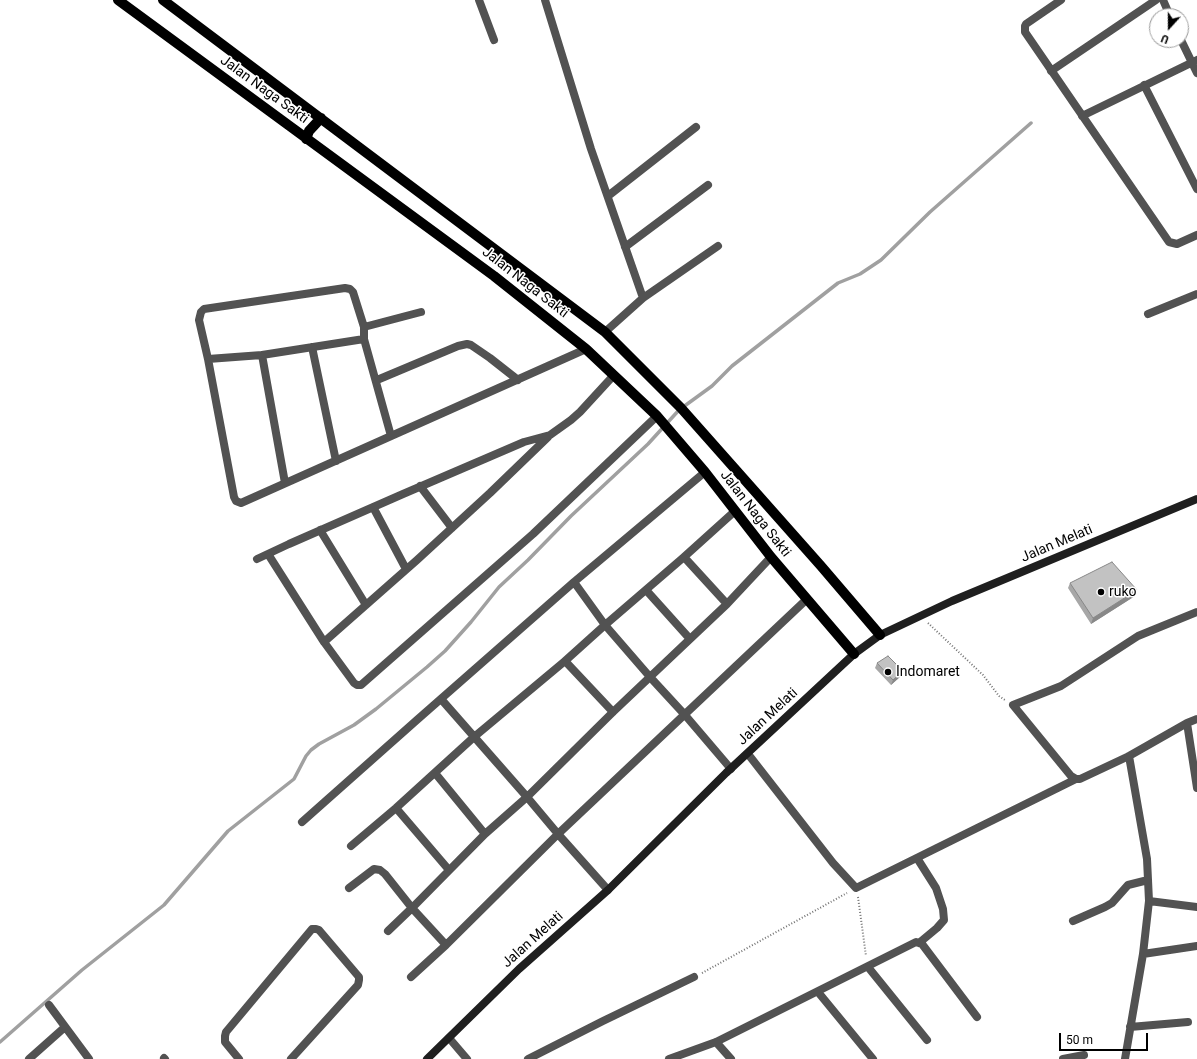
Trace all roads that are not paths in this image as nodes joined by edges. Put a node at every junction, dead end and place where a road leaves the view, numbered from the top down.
1 (118, 0) edge
2 (164, 0) edge
3 (479, 0) edge
4 (545, 0) edge
5 (1061, 0) edge
6 (1156, 0) edge
7 (494, 40) dead end
8 (1186, 48) edge
9 (1194, 61) edge
10 (1051, 71) junction
11 (1197, 73) edge
12 (1144, 85) junction
13 (1082, 116) junction
14 (321, 118) junction
15 (696, 127) dead end
16 (306, 139) junction
17 (708, 185) dead end
18 (1197, 189) edge
19 (608, 196) junction
20 (1197, 235) edge
21 (718, 246) dead end
22 (625, 247) junction
23 (1197, 294) edge
24 (643, 298) junction
25 (421, 312) dead end
26 (1148, 314) dead end
27 (364, 327) junction
28 (606, 332) junction
29 (364, 339) junction
30 (312, 347) junction
31 (586, 349) junction
32 (262, 355) junction
33 (208, 359) junction
34 (614, 375) junction
35 (377, 380) junction
36 (518, 380) junction
37 (657, 416) junction
38 (550, 435) junction
39 (392, 436) junction
40 (336, 461) junction
41 (705, 472) junction
42 (285, 483) junction
43 (420, 486) junction
44 (1197, 499) edge
45 (373, 507) junction
46 (736, 511) junction
47 (452, 528) junction
48 (320, 530) junction
49 (268, 554) junction
50 (684, 557) junction
51 (771, 557) junction
52 (258, 559) dead end
53 (406, 569) junction
54 (574, 582) junction
55 (646, 590) junction
56 (807, 599) junction
57 (727, 604) junction
58 (366, 605) junction
59 (1197, 612) edge
60 (605, 625) junction
61 (880, 635) junction
62 (690, 639) junction
63 (324, 642) junction
64 (854, 654) junction
65 (565, 661) junction
66 (650, 678) junction
67 (441, 699) junction
68 (613, 712) junction
69 (685, 715) junction
70 (1197, 719) edge
71 (1187, 723) junction
72 (474, 737) junction
73 (748, 754) junction
74 (1129, 756) junction
75 (730, 769) junction
76 (434, 773) junction
77 (1076, 779) junction
78 (1197, 788) edge
79 (527, 797) junction
80 (396, 808) junction
81 (302, 822) dead end
82 (485, 834) junction
83 (558, 834) junction
84 (351, 846) dead end
85 (917, 858) junction
86 (449, 870) junction
87 (1148, 880) junction
88 (349, 888) dead end
89 (608, 890) junction
90 (1149, 901) junction
91 (1197, 907) edge
92 (412, 908) junction
93 (1073, 921) dead end
94 (388, 931) dead end
95 (919, 943) junction
96 (446, 945) junction
97 (1197, 946) edge
98 (1143, 954) junction
99 (868, 967) junction
100 (694, 977) road end
101 (411, 978) dead end
102 (818, 992) junction
103 (49, 1005) dead end
104 (977, 1017) dead end
105 (1188, 1022) dead end
106 (65, 1027) junction
107 (1130, 1028) junction
108 (449, 1038) junction
109 (927, 1040) dead end
110 (716, 1042) junction
111 (1084, 1055) dead end
112 (685, 1056) edge
113 (296, 1057) edge
114 (29, 1059) edge
115 (89, 1059) edge
116 (239, 1059) edge
117 (427, 1059) edge
118 (467, 1059) edge
119 (528, 1059) edge
120 (669, 1059) edge
121 (732, 1059) edge
122 (873, 1059) edge
123 (1063, 1059) edge
124 (1125, 1059) edge

1 - 16 main road, Jalan Naga Sakti
2 - 14 main road, Jalan Naga Sakti
3 - 7 street
4 - 19 street
5 - 10 street
6 - 10 street
8 - 9 street
9 - 11 street
9 - 12 street
10 - 13 street
12 - 13 street
12 - 18 street
13 - 20 street
14 - 16 main road
14 - 28 main road, Jalan Naga Sakti
15 - 19 street
16 - 31 main road, Jalan Naga Sakti
17 - 22 street
19 - 22 street
21 - 24 street
22 - 24 street
23 - 26 street
24 - 28 street
25 - 27 street
27 - 29 street
27 - 33 street
28 - 61 main road, Jalan Naga Sakti
29 - 30 street
29 - 35 street
30 - 32 street
30 - 40 street
31 - 34 main road, Jalan Naga Sakti
31 - 36 street
32 - 33 street
32 - 42 street
33 - 42 street
34 - 37 main road, Jalan Naga Sakti
34 - 38 street
35 - 36 street
35 - 39 street
36 - 39 street
37 - 41 main road, Jalan Naga Sakti
37 - 63 street
38 - 43 street
38 - 47 street
39 - 40 street
40 - 42 street
41 - 46 main road, Jalan Naga Sakti
41 - 54 street
43 - 45 street
43 - 47 street
44 - 61 main road, Jalan Melati
45 - 48 street
45 - 53 street
46 - 50 street
46 - 51 main road, Jalan Naga Sakti
47 - 53 street
48 - 49 street
48 - 58 street
49 - 52 street
49 - 63 street
50 - 55 street
50 - 57 street
51 - 56 main road, Jalan Naga Sakti
51 - 57 street
53 - 58 street
54 - 60 street
54 - 67 street
55 - 60 street
55 - 62 street
56 - 64 main road, Jalan Naga Sakti
56 - 69 street
57 - 62 street
58 - 63 street
59 - 77 street
60 - 65 street
60 - 66 street
61 - 64 main road, Jalan Melati
62 - 66 street
64 - 73 main road, Jalan Melati
65 - 68 street
65 - 72 street
66 - 68 street
66 - 69 street
67 - 72 street
67 - 81 street
68 - 79 street
69 - 75 street
69 - 83 street
70 - 71 street
71 - 74 street
71 - 78 street
72 - 76 street
72 - 79 street
73 - 75 main road, Jalan Melati
73 - 85 street
74 - 77 street
74 - 87 street
75 - 89 main road, Jalan Melati
76 - 80 street
76 - 82 street
77 - 85 street
79 - 82 street
79 - 83 street
80 - 84 street
80 - 86 street
82 - 86 street
83 - 89 street
83 - 96 street
85 - 95 street
86 - 92 street
87 - 90 street
87 - 93 street
88 - 92 street
89 - 108 main road, Jalan Melati
90 - 91 street
90 - 98 street
92 - 94 street
92 - 96 street
95 - 99 street
95 - 104 street
96 - 101 street
97 - 98 street
98 - 107 street
99 - 102 street
99 - 109 street
100 - 119 street
102 - 110 street
102 - 122 street
103 - 106 street
105 - 107 street
106 - 114 street
106 - 115 street
107 - 124 street
108 - 117 main road, Jalan Melati
108 - 118 street
110 - 112 street
110 - 121 street
111 - 123 street
112 - 120 street
113 - 116 street

